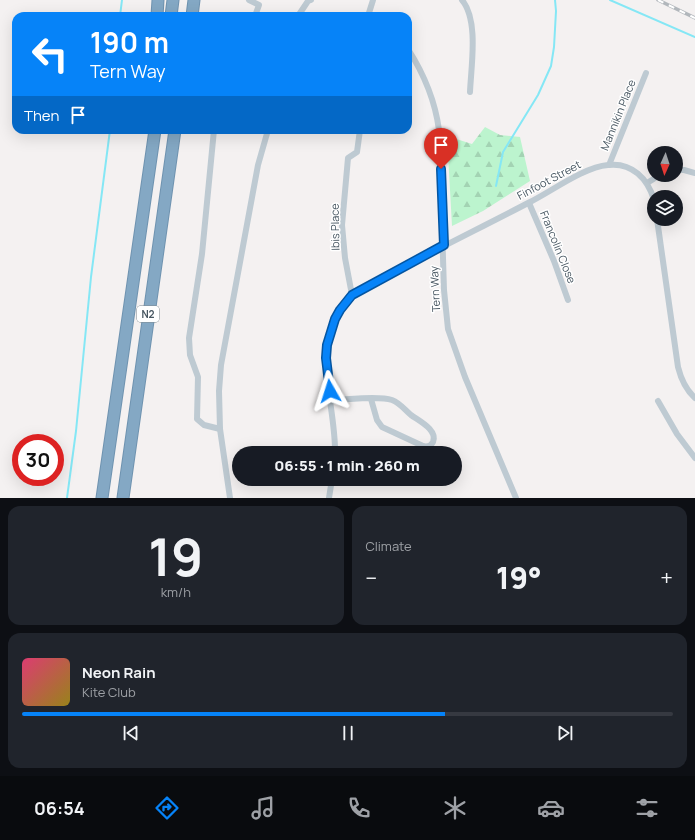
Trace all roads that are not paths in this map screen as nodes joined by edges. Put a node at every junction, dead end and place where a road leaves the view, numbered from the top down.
1 (158, 0) edge
2 (173, 0) edge
3 (194, 0) edge
4 (249, 0) edge
5 (309, 0) edge
6 (373, 0) edge
7 (462, 0) edge
8 (260, 2) edge
9 (157, 12) edge
10 (172, 12) edge
11 (192, 12) edge
12 (256, 12) edge
13 (301, 12) edge
14 (369, 12) edge
15 (412, 55) edge
16 (646, 73) dead end
17 (470, 92) dead end
18 (148, 134) edge
19 (154, 134) edge
20 (174, 134) edge
21 (214, 134) edge
22 (267, 134) edge
23 (359, 134) edge
24 (609, 164) junction
25 (683, 170) edge
26 (695, 173) edge
27 (647, 183) joint
28 (650, 190) edge
29 (529, 203) junction
30 (658, 226) edge
31 (139, 242) junction
32 (444, 245) junction
33 (352, 295) junction
34 (568, 300) dead end
35 (695, 398) edge
36 (371, 399) junction
37 (331, 401) junction
38 (658, 401) dead end
39 (220, 429) junction
40 (335, 446) edge
41 (695, 458) edge
42 (331, 486) edge
43 (102, 498) edge
44 (123, 498) edge
45 (230, 498) edge
46 (329, 498) edge
47 (516, 498) edge

1 - 9 highway
2 - 10 highway
3 - 11 highway
4 - 8 street
5 - 13 street
6 - 14 street
7 - 17 street
8 - 12 street
15 - 32 street, Tern Way
16 - 24 street, Mannikin Place
18 - 31 highway
19 - 31 highway, N2
20 - 44 highway, N2
21 - 39 street
22 - 39 street
23 - 33 street, Ibis Place
24 - 27 street, Finfoot Street
24 - 29 street, Finfoot Street
25 - 26 street
27 - 28 street, Finfoot Street
29 - 32 street, Finfoot Street
29 - 34 street, Francolin Close
30 - 35 street
31 - 43 highway, N2
32 - 33 street, Finfoot Street
32 - 47 street, Tern Way
33 - 37 street
36 - 36 street
36 - 37 street
37 - 40 street
38 - 41 street
39 - 45 street
42 - 46 street

